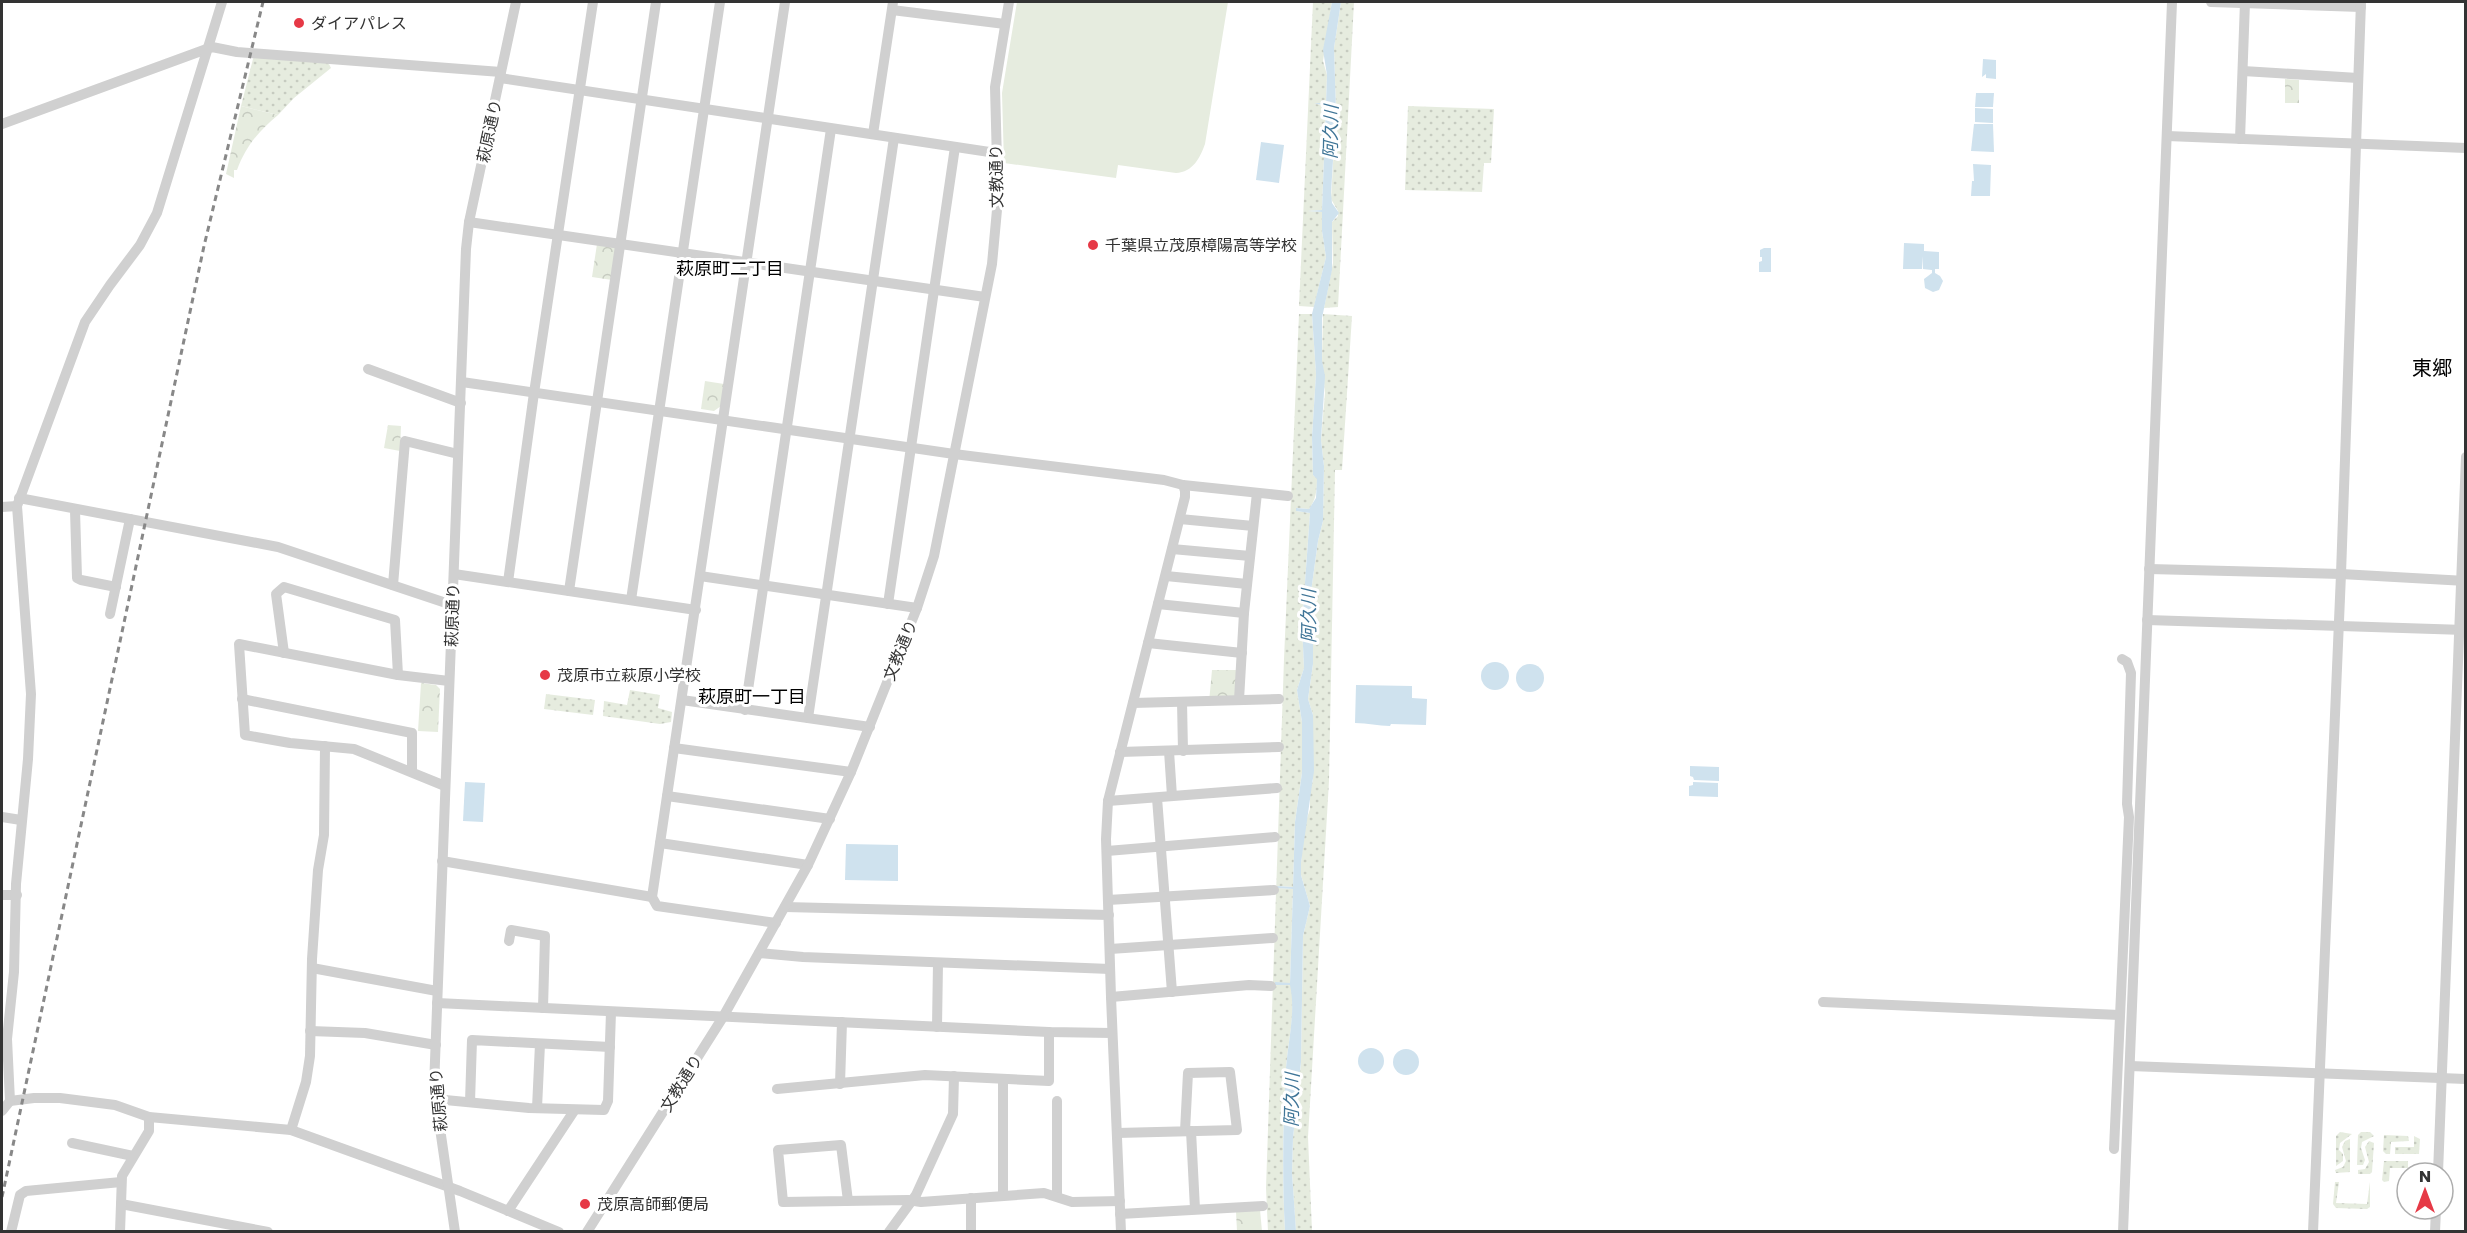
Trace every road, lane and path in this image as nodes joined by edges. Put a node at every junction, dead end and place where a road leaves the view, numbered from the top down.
1 (222, 2) edge
2 (516, 2) edge
3 (593, 2) edge
4 (656, 2) edge
5 (720, 2) edge
6 (785, 2) edge
7 (1009, 2) edge
8 (2172, 2) edge
9 (2211, 2) edge
10 (2245, 2) edge
11 (2361, 4) edge
12 (893, 5) edge
13 (1005, 24) junction
14 (209, 47) junction
15 (2243, 71) junction
16 (500, 75) junction
17 (2358, 78) junction
18 (580, 92) junction
19 (641, 100) junction
20 (704, 110) junction
21 (767, 119) junction
22 (2, 124) edge
23 (831, 129) junction
24 (873, 134) junction
25 (2167, 136) junction
26 (894, 138) junction
27 (2240, 139) junction
28 (2356, 142) junction
29 (955, 147) junction
30 (2466, 148) edge
31 (996, 153) junction
32 (469, 222) junction
33 (558, 236) junction
34 (620, 245) junction
35 (682, 254) junction
36 (746, 264) junction
37 (810, 273) junction
38 (872, 282) junction
39 (934, 292) junction
40 (985, 297) junction
41 (368, 369) dead end
42 (462, 382) junction
43 (534, 393) junction
44 (596, 401) junction
45 (461, 403) junction
46 (658, 410) junction
47 (722, 420) junction
48 (786, 429) junction
49 (848, 438) junction
50 (910, 448) junction
51 (458, 454) junction
52 (954, 454) junction
53 (2466, 457) edge
54 (1183, 485) junction
55 (1257, 493) junction
56 (1288, 496) dead end
57 (18, 502) junction
58 (2, 507) edge
59 (75, 510) junction
60 (130, 519) junction
61 (1180, 519) junction
62 (1253, 526) junction
63 (1172, 549) junction
64 (1250, 556) junction
65 (2149, 569) junction
66 (454, 574) junction
67 (2341, 574) junction
68 (700, 576) junction
69 (1166, 576) junction
70 (2463, 581) edge
71 (508, 582) junction
72 (1247, 584) junction
73 (393, 585) junction
74 (764, 586) junction
75 (116, 587) junction
76 (569, 591) junction
77 (826, 595) junction
78 (631, 600) junction
79 (888, 604) junction
80 (1158, 604) junction
81 (452, 605) junction
82 (917, 608) junction
83 (696, 610) junction
84 (1244, 613) junction
85 (110, 614) dead end
86 (2147, 620) junction
87 (2338, 626) junction
88 (2462, 630) edge
89 (1148, 643) junction
90 (284, 652) junction
91 (1242, 653) junction
92 (2122, 659) dead end
93 (398, 675) junction
94 (450, 681) junction
95 (242, 699) junction
96 (1279, 699) dead end
97 (681, 700) junction
98 (1239, 700) junction
99 (1182, 702) junction
100 (1133, 703) junction
101 (745, 710) junction
102 (808, 718) junction
103 (870, 727) junction
104 (325, 746) junction
105 (1279, 747) dead end
106 (674, 748) junction
107 (1169, 751) junction
108 (1184, 751) junction
109 (1120, 752) junction
110 (412, 772) junction
111 (851, 772) junction
112 (445, 786) junction
113 (1277, 788) dead end
114 (667, 796) junction
115 (1172, 796) junction
116 (1157, 798) junction
117 (1108, 801) junction
118 (2, 818) edge
119 (830, 819) junction
120 (21, 820) junction
121 (1275, 837) dead end
122 (660, 843) junction
123 (1160, 847) junction
124 (1107, 851) junction
125 (442, 861) junction
126 (808, 865) junction
127 (1274, 890) dead end
128 (2, 895) edge
129 (17, 895) junction
130 (1164, 896) junction
131 (652, 897) junction
132 (1108, 900) junction
133 (785, 907) junction
134 (1109, 915) junction
135 (776, 923) junction
136 (1273, 938) dead end
137 (509, 941) dead end
138 (1168, 944) junction
139 (1110, 949) junction
140 (759, 953) junction
141 (938, 963) junction
142 (312, 968) junction
143 (1110, 969) junction
144 (1271, 986) dead end
145 (1173, 992) junction
146 (437, 997) junction
147 (1111, 997) junction
148 (1823, 1002) dead end
149 (543, 1008) junction
150 (611, 1012) junction
151 (2120, 1015) junction
152 (723, 1017) junction
153 (842, 1022) junction
154 (937, 1027) junction
155 (310, 1031) junction
156 (1049, 1032) junction
157 (1112, 1033) junction
158 (540, 1044) junction
159 (435, 1045) junction
160 (610, 1047) junction
161 (2130, 1066) junction
162 (2320, 1074) junction
163 (954, 1076) junction
164 (2443, 1078) junction
165 (2466, 1079) edge
166 (1003, 1080) junction
167 (840, 1084) junction
168 (777, 1089) dead end
169 (435, 1099) junction
170 (10, 1101) junction
171 (1057, 1101) dead end
172 (470, 1102) junction
173 (537, 1108) junction
174 (2, 1111) edge
175 (574, 1111) junction
176 (149, 1117) junction
177 (291, 1130) junction
178 (1188, 1131) junction
179 (1118, 1133) junction
180 (72, 1143) dead end
181 (2114, 1149) dead end
182 (133, 1156) junction
183 (2439, 1161) edge
184 (121, 1182) junction
185 (449, 1188) junction
186 (1003, 1196) junction
187 (1057, 1196) junction
188 (971, 1197) junction
189 (913, 1200) junction
190 (848, 1201) junction
191 (1120, 1201) junction
192 (121, 1204) junction
193 (1263, 1206) dead end
194 (1195, 1209) junction
195 (508, 1211) junction
196 (1120, 1214) junction
197 (12, 1232) edge
198 (120, 1232) edge
199 (268, 1232) edge
200 (455, 1232) edge
201 (559, 1232) edge
202 (587, 1232) edge
203 (890, 1232) edge
204 (971, 1232) edge
205 (1121, 1232) edge
206 (2123, 1232) edge
207 (2313, 1232) edge

1 - 14 street
2 - 16 street, 萩原通り
3 - 18 street
4 - 19 street
5 - 20 street
6 - 21 street
7 - 13 street, 文教通り
8 - 25 street
9 - 10 street
10 - 11 street
10 - 15 street
11 - 17 street
12 - 13 street
12 - 24 street
13 - 31 street, 文教通り
14 - 16 street
14 - 22 street
14 - 57 street
15 - 17 street
15 - 27 street
16 - 18 street
16 - 32 street, 萩原通り
17 - 28 street
18 - 19 street
18 - 33 street
19 - 20 street
19 - 34 street
20 - 21 street
20 - 35 street
21 - 23 street
21 - 36 street
23 - 24 street
23 - 37 street
24 - 26 street
25 - 27 street
25 - 65 street
26 - 29 street
26 - 38 street
27 - 28 street
28 - 30 street
28 - 67 street
29 - 31 street
29 - 39 street
31 - 40 street, 文教通り
32 - 33 street
32 - 42 street, 萩原通り
33 - 34 street
33 - 43 street
34 - 35 street
34 - 44 street
35 - 36 street
35 - 46 street
36 - 37 street
36 - 47 street
37 - 38 street
37 - 48 street
38 - 39 street
38 - 49 street
39 - 40 street
39 - 50 street
40 - 52 street, 文教通り
41 - 45 street
42 - 43 street
42 - 45 street, 萩原通り
43 - 44 street
43 - 71 street
44 - 46 street
44 - 76 street
45 - 51 street, 萩原通り
46 - 47 street
46 - 78 street
47 - 48 street
47 - 68 street
48 - 49 street
48 - 74 street
49 - 50 street
49 - 77 street
50 - 52 street
50 - 79 street
51 - 66 street, 萩原通り
51 - 73 street
52 - 54 street
52 - 82 street, 文教通り
53 - 70 street
54 - 55 street
54 - 61 street
55 - 56 street
55 - 62 street
57 - 58 street
57 - 59 street
57 - 120 street
59 - 60 street
59 - 75 street
60 - 73 street
60 - 75 street
61 - 62 street
61 - 63 street
62 - 64 street
63 - 64 street
63 - 69 street
64 - 72 street
65 - 67 street
65 - 86 street
66 - 71 street
66 - 81 street, 萩原通り
67 - 70 street
67 - 87 street
68 - 74 street
68 - 83 street
69 - 72 street
69 - 80 street
70 - 88 street
71 - 76 street
72 - 84 street
73 - 81 street
74 - 77 street
74 - 101 street
75 - 85 street
76 - 78 street
77 - 79 street
77 - 102 street
78 - 83 street
79 - 82 street
80 - 84 street
80 - 89 street
81 - 94 street, 萩原通り
82 - 103 street, 文教通り
83 - 97 street
84 - 91 street
86 - 87 street
86 - 161 street
87 - 88 street
87 - 162 street
88 - 164 street
89 - 91 street
89 - 100 street
90 - 93 street
90 - 93 street
90 - 95 street
91 - 98 street
92 - 151 street
93 - 94 street
94 - 112 street, 萩原通り
95 - 104 street
95 - 110 street
96 - 98 street
97 - 101 street
97 - 106 street
98 - 99 street
99 - 100 street
99 - 108 street
100 - 109 street
101 - 102 street
102 - 103 street
103 - 111 street, 文教通り
104 - 110 street
104 - 142 street
105 - 108 street
106 - 111 street
106 - 114 street
107 - 108 street
107 - 109 street
107 - 115 street
109 - 117 street
110 - 112 street
111 - 119 street, 文教通り
112 - 125 street, 萩原通り
113 - 115 street
114 - 119 street
114 - 122 street
115 - 116 street
116 - 117 street
116 - 123 street
117 - 124 street
118 - 120 street
119 - 126 street, 文教通り
120 - 129 street
121 - 123 street
122 - 126 street
122 - 131 street
123 - 124 street
123 - 130 street
124 - 132 street
125 - 131 street
125 - 146 street, 萩原通り
126 - 133 street, 文教通り
127 - 130 street
128 - 129 street
129 - 170 street
130 - 132 street
130 - 138 street
131 - 135 street
132 - 134 street
133 - 134 street
133 - 135 street, 文教通り
134 - 139 street
135 - 140 street, 文教通り
136 - 138 street
137 - 149 street
138 - 139 street
138 - 145 street
139 - 143 street
140 - 141 street
140 - 152 street, 文教通り
141 - 143 street
141 - 154 street
142 - 146 street
142 - 155 street
143 - 147 street
144 - 145 street
145 - 147 street
146 - 149 street
146 - 159 street, 萩原通り
147 - 157 street
148 - 151 street
149 - 150 street
150 - 152 street
150 - 160 street
151 - 181 street
152 - 153 street
152 - 202 street, 文教通り
153 - 154 street
153 - 167 street
154 - 156 street
155 - 159 street
155 - 177 street
156 - 157 street
156 - 166 street
157 - 179 street
158 - 160 street
158 - 172 street
158 - 173 street
159 - 169 street, 萩原通り
160 - 175 street
161 - 162 street
161 - 206 street
162 - 164 street
162 - 207 street
163 - 166 street
163 - 167 street
163 - 189 street
164 - 165 street
164 - 183 street
166 - 186 street
167 - 168 street
169 - 172 street
169 - 185 street, 萩原通り
170 - 174 street
170 - 176 street
171 - 187 street
172 - 173 street
173 - 175 street
175 - 195 street
176 - 177 street
176 - 182 street
177 - 185 street
178 - 178 street
178 - 179 street
178 - 194 street
179 - 191 street
180 - 182 street
182 - 184 street
184 - 192 street
184 - 197 street
185 - 195 street
185 - 200 street, 萩原通り
186 - 187 street
186 - 188 street
187 - 191 street
188 - 189 street
188 - 204 street
189 - 190 street
189 - 203 street
190 - 190 street
191 - 196 street
192 - 198 street
192 - 199 street
193 - 194 street
194 - 196 street
195 - 201 street
196 - 205 street

